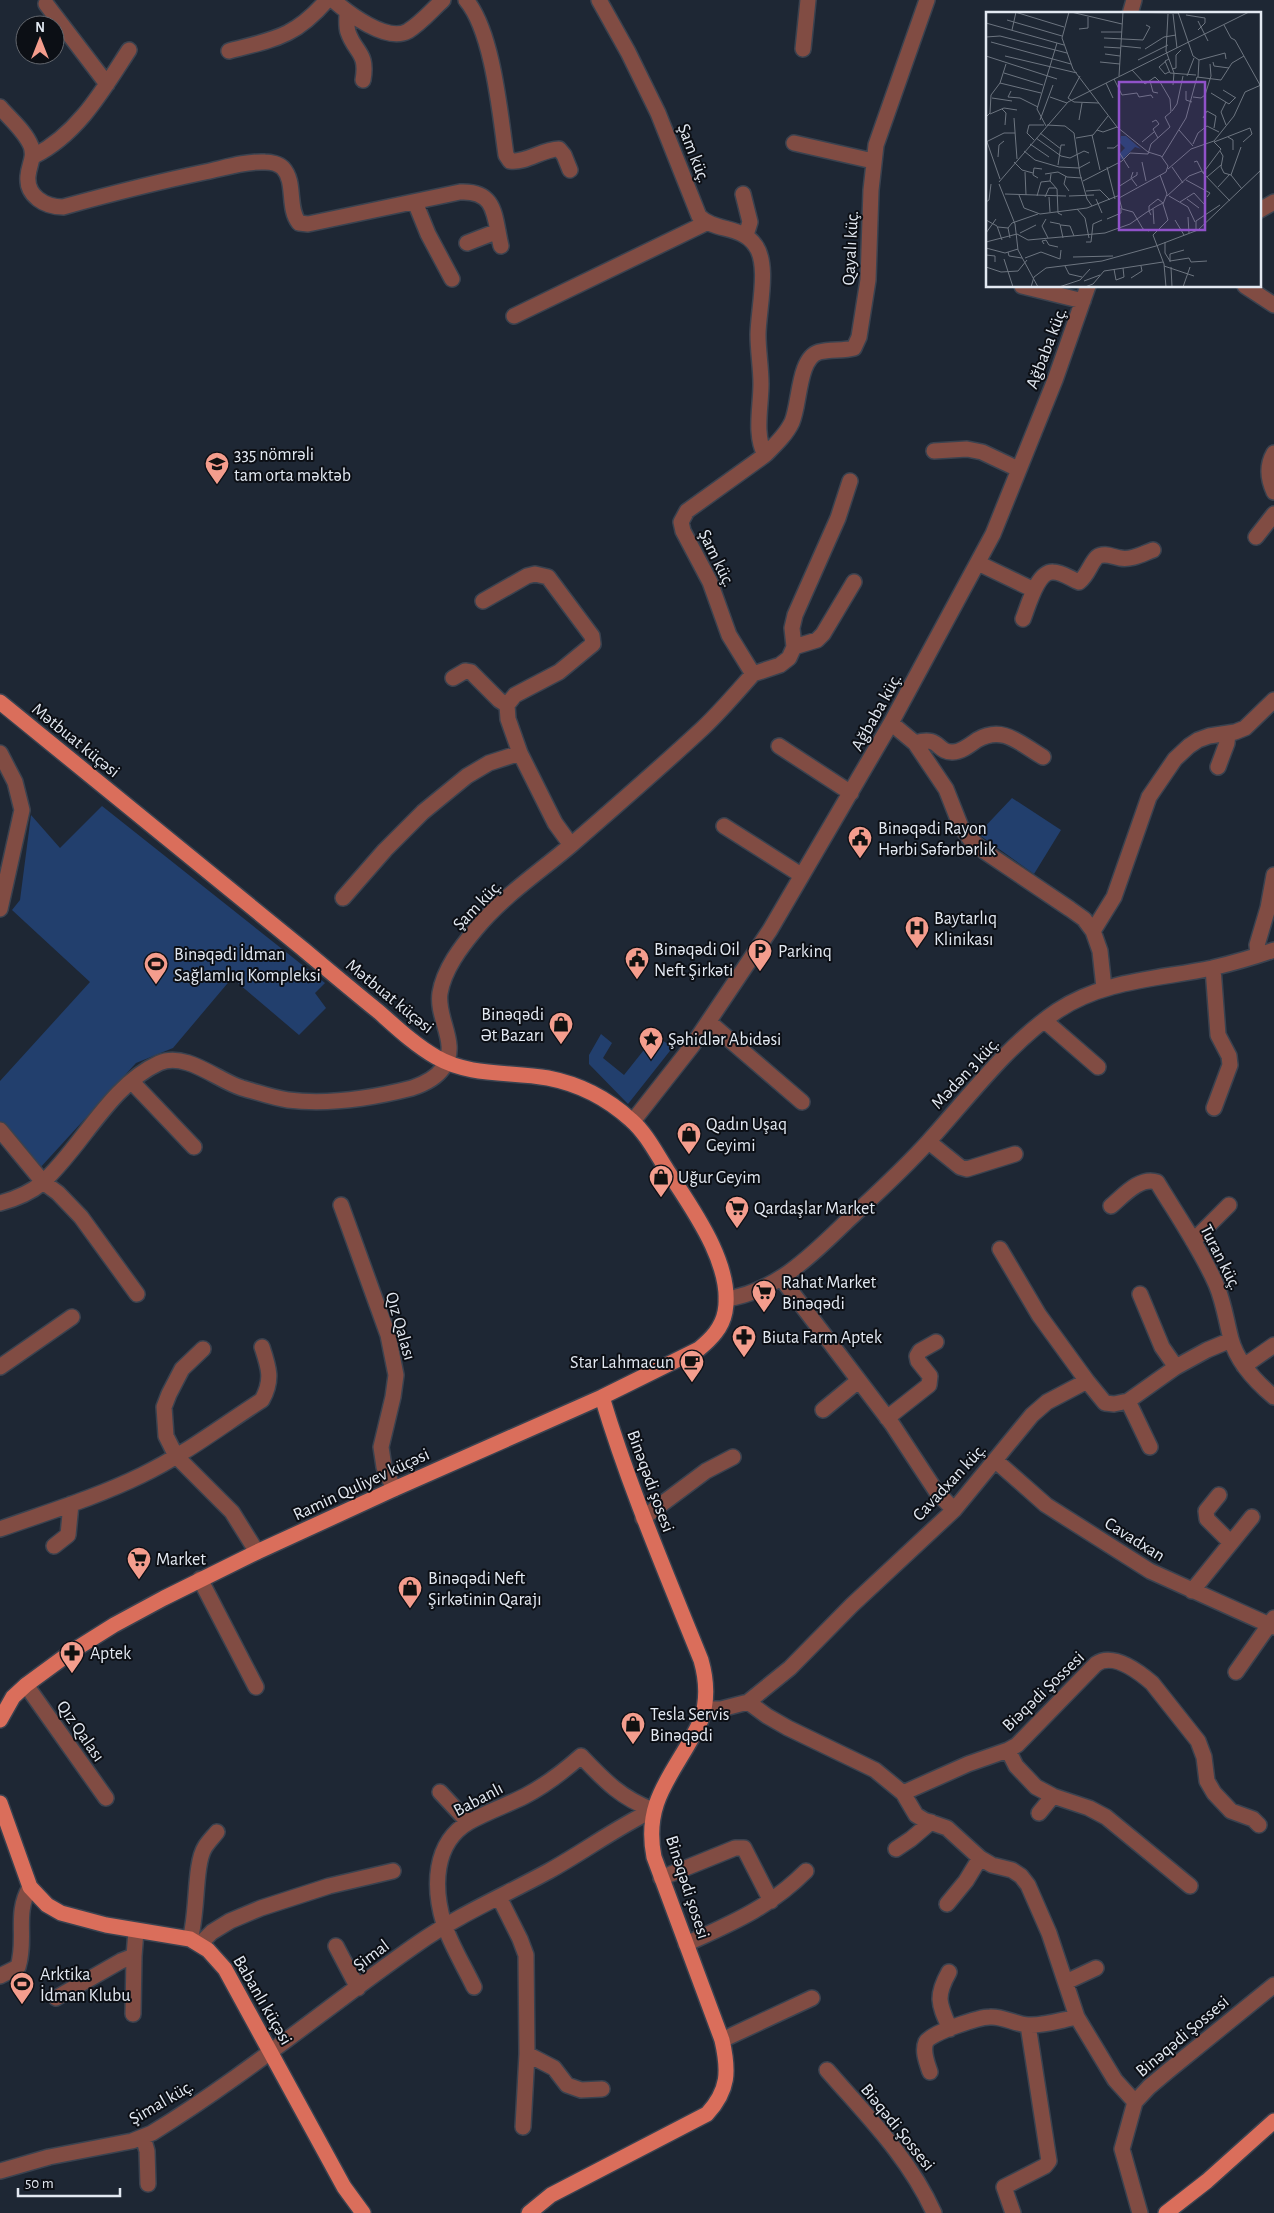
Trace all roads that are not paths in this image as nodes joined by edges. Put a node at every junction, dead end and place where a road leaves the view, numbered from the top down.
1 (327, 0) edge
2 (333, 0) edge
3 (444, 0) edge
4 (466, 0) edge
5 (599, 0) edge
6 (808, 0) edge
7 (927, 0) edge
8 (46, 4) dead end
9 (347, 13) junction
10 (803, 49) dead end
11 (129, 50) dead end
12 (229, 51) dead end
13 (363, 80) dead end
14 (107, 84) junction
15 (0, 107) edge
16 (794, 142) dead end
17 (34, 156) junction
18 (873, 161) junction
19 (570, 170) dead end
20 (743, 194) dead end
21 (415, 202) junction
22 (1274, 202) edge
23 (1262, 209) edge
24 (706, 223) junction
25 (746, 235) junction
26 (467, 243) dead end
27 (452, 280) dead end
28 (1030, 288) edge
29 (1087, 288) edge
30 (1248, 288) edge
31 (1083, 301) junction
32 (1274, 305) edge
33 (514, 316) dead end
34 (934, 451) dead end
35 (1274, 453) edge
36 (765, 455) junction
37 (1018, 468) junction
38 (850, 481) dead end
39 (1274, 492) edge
40 (1274, 514) edge
41 (1256, 537) dead end
42 (1153, 550) dead end
43 (978, 563) junction
44 (854, 582) dead end
45 (1034, 590) junction
46 (483, 601) dead end
47 (1023, 619) dead end
48 (794, 647) junction
49 (753, 674) junction
50 (452, 678) dead end
51 (1274, 700) edge
52 (0, 702) edge
53 (508, 705) junction
54 (891, 723) junction
55 (1228, 734) junction
56 (914, 743) junction
57 (779, 746) dead end
58 (0, 753) edge
59 (520, 753) junction
60 (1042, 757) dead end
61 (1218, 767) dead end
62 (852, 793) junction
63 (724, 826) dead end
64 (571, 845) junction
65 (801, 875) junction
66 (1274, 875) edge
67 (343, 898) dead end
68 (0, 909) edge
69 (1094, 932) junction
70 (1274, 950) edge
71 (1258, 955) junction
72 (1213, 968) junction
73 (1104, 988) junction
74 (1045, 1020) junction
75 (709, 1022) junction
76 (447, 1062) junction
77 (1098, 1067) dead end
78 (132, 1082) junction
79 (802, 1102) dead end
80 (1214, 1108) dead end
81 (633, 1121) junction
82 (0, 1130) edge
83 (929, 1142) junction
84 (194, 1147) dead end
85 (1015, 1154) dead end
86 (43, 1182) junction
87 (0, 1203) edge
88 (341, 1204) dead end
89 (1229, 1204) dead end
90 (1111, 1206) dead end
91 (1193, 1241) junction
92 (1000, 1249) dead end
93 (781, 1278) junction
94 (137, 1294) dead end
95 (1140, 1294) dead end
96 (726, 1299) junction
97 (72, 1317) dead end
98 (1231, 1340) junction
99 (936, 1342) dead end
100 (1274, 1344) edge
101 (262, 1347) dead end
102 (203, 1349) dead end
103 (1244, 1366) junction
104 (0, 1367) edge
105 (1176, 1367) junction
106 (858, 1381) junction
107 (1087, 1381) junction
108 (602, 1397) junction
109 (1274, 1397) edge
110 (1128, 1401) junction
111 (823, 1410) dead end
112 (887, 1418) junction
113 (1150, 1447) dead end
114 (176, 1456) junction
115 (733, 1456) dead end
116 (996, 1461) junction
117 (394, 1489) junction
118 (1219, 1495) dead end
119 (71, 1504) junction
120 (954, 1510) junction
121 (1252, 1517) dead end
122 (643, 1518) junction
123 (0, 1530) edge
124 (1231, 1543) junction
125 (54, 1546) dead end
126 (257, 1552) junction
127 (200, 1579) junction
128 (1192, 1591) junction
129 (1272, 1624) edge
130 (1236, 1672) dead end
131 (26, 1685) junction
132 (256, 1687) dead end
133 (14, 1697) junction
134 (748, 1702) junction
135 (0, 1707) edge
136 (705, 1709) junction
137 (0, 1720) edge
138 (1008, 1750) junction
139 (440, 1792) dead end
140 (903, 1793) junction
141 (1053, 1796) junction
142 (106, 1798) dead end
143 (0, 1803) edge
144 (653, 1810) junction
145 (1039, 1813) dead end
146 (468, 1822) junction
147 (931, 1822) junction
148 (1259, 1825) dead end
149 (217, 1832) dead end
150 (896, 1848) dead end
151 (980, 1858) junction
152 (393, 1871) dead end
153 (806, 1871) dead end
154 (661, 1878) junction
155 (1190, 1886) dead end
156 (30, 1887) junction
157 (499, 1897) junction
158 (771, 1901) junction
159 (947, 1904) dead end
160 (445, 1926) junction
161 (136, 1931) junction
162 (195, 1941) junction
163 (686, 1944) junction
164 (336, 1946) dead end
165 (134, 1956) junction
166 (1096, 1968) dead end
167 (948, 1972) dead end
168 (0, 1976) edge
169 (1066, 1982) junction
170 (1274, 1985) edge
171 (474, 1987) dead end
172 (358, 1988) junction
173 (56, 1998) dead end
174 (812, 1998) dead end
175 (133, 2014) dead end
176 (1077, 2016) junction
177 (1028, 2025) junction
178 (950, 2029) junction
179 (722, 2040) junction
180 (272, 2052) junction
181 (527, 2054) junction
182 (826, 2070) dead end
183 (930, 2072) dead end
184 (602, 2089) dead end
185 (1136, 2102) junction
186 (1274, 2121) edge
187 (524, 2127) dead end
188 (143, 2137) junction
189 (0, 2171) edge
190 (148, 2184) dead end
191 (551, 2195) junction
192 (363, 2213) edge
193 (519, 2213) edge
194 (529, 2213) edge
195 (934, 2213) edge
196 (1013, 2213) edge
197 (1140, 2213) edge
198 (1166, 2213) edge

1 - 12 street
2 - 9 street
3 - 9 street
4 - 19 street
5 - 24 street, Şam küç.
6 - 10 street
7 - 18 street, Qayalı küç.
8 - 14 street
9 - 13 street
11 - 14 street
14 - 17 street
15 - 17 street
16 - 18 street
17 - 21 street
18 - 36 street, Qayalı küç.
20 - 25 street
21 - 26 street
21 - 27 street
22 - 23 street
24 - 25 street
24 - 33 street
25 - 36 street
28 - 31 street
29 - 31 street, Ağbaba küç.
30 - 32 street
31 - 37 street, Ağbaba küç.
34 - 37 street
35 - 39 street
36 - 49 street, Şam küç.
37 - 43 street, Ağbaba küç.
38 - 48 street
40 - 41 street
42 - 45 street
43 - 45 street
43 - 54 street, Ağbaba küç.
44 - 48 street
45 - 47 street
46 - 53 street
48 - 49 street
49 - 64 street, Şam küç.
50 - 53 street
51 - 55 street
52 - 76 main road, Mətbuat küçəsi
53 - 59 street
54 - 56 street
54 - 62 street, Ağbaba küç.
55 - 61 street
55 - 69 street
56 - 60 street
56 - 69 street
57 - 62 street
58 - 68 street
59 - 64 street
59 - 67 street
62 - 65 street, Ağbaba küç.
63 - 65 street
64 - 76 street, Şam küç.
65 - 75 street, Ağbaba küç.
66 - 71 street
69 - 73 street
70 - 71 street, Mədən 3 küç.
71 - 72 street, Mədən 3 küç.
72 - 73 street, Mədən 3 küç.
72 - 80 street
73 - 74 street, Mədən 3 küç.
74 - 77 street
74 - 83 street, Mədən 3 küç.
75 - 79 street
75 - 81 street, Ağbaba küç.
76 - 78 street
76 - 81 main road, Mətbuat küçəsi
78 - 84 street
78 - 86 street
81 - 96 main road, Mətbuat küçəsi
82 - 86 street
83 - 85 street
83 - 93 street, Mədən 3 küç.
86 - 87 street
86 - 94 street
88 - 117 street, Qız Qalası
89 - 91 street
90 - 91 street, Turan küç.
91 - 98 street, Turan küç.
92 - 107 street
93 - 96 street, Mədən 3 küç.
93 - 106 street
95 - 105 street
96 - 108 main road, Ramin Quliyev küçəsi
97 - 104 street
98 - 103 street, Turan küç.
98 - 105 street
99 - 112 street
100 - 103 street
101 - 114 street
102 - 114 street
103 - 109 street, Turan küç.
105 - 110 street
106 - 111 street
106 - 112 street
107 - 110 street
107 - 116 street, Cavadxan küç.
108 - 117 main road, Ramin Quliyev küçəsi
108 - 122 main road, Binəqədi şosesi
110 - 113 street
112 - 120 street
114 - 119 street
114 - 126 street
115 - 122 street
116 - 120 street, Cavadxan küç.
116 - 128 street, Cavadxan
117 - 126 main road, Ramin Quliyev küçəsi
118 - 124 street
119 - 123 street
119 - 125 street
120 - 134 street, Cavadxan küç.
121 - 124 street
122 - 136 main road, Binəqədi şosesi
124 - 128 street
126 - 127 main road, Ramin Quliyev küçəsi
127 - 131 main road, Ramin Quliyev küçəsi
127 - 132 street
128 - 129 street, Cavadxan
129 - 130 street, Cavadxan
131 - 133 main road, Ramin Quliyev küçəsi
131 - 142 street, Qız Qalası
133 - 135 street, Ramin Quliyev küçəsi
133 - 137 main road
134 - 136 street, Cavadxan küç.
134 - 140 street
136 - 144 main road, Binəqədi şosesi
138 - 140 street, Biəqədi Şossesi
138 - 141 street, Biəqədi Şossesi
138 - 148 street, Biəqədi Şossesi
139 - 146 street
140 - 147 street
141 - 145 street
141 - 155 street, Biəqədi Şossesi
143 - 156 main road
144 - 146 street, Babanlı
144 - 154 main road, Binəqədi şosesi
144 - 157 street, Şimal
146 - 160 street, Babanlı
147 - 150 street
147 - 151 street
149 - 162 street
151 - 159 street
151 - 169 street
152 - 162 street
153 - 158 street
154 - 158 street
154 - 163 main road, Binəqədi şosesi
156 - 161 main road
156 - 168 street
157 - 160 street, Şimal
157 - 181 street
158 - 163 street
160 - 171 street, Babanlı
160 - 172 street, Şimal
161 - 162 main road
161 - 165 street
162 - 180 main road, Babanlı küçəsi
163 - 179 main road, Binəqədi şosesi
164 - 172 street
165 - 173 street
165 - 175 street
166 - 169 street
167 - 178 street
169 - 176 street
170 - 185 street, Binəqədi Şossesi
172 - 180 street, Şimal
174 - 179 street
176 - 177 street
176 - 185 street
177 - 178 street
177 - 196 street
178 - 183 street
179 - 191 main road, Binəqədi şosesi
180 - 188 street, Şimal küç.
180 - 192 main road, Babanlı küçəsi
181 - 184 street
181 - 187 street
182 - 195 street, Biəqədi Şossesi
185 - 197 street, Binəqədi Şossesi
186 - 198 main road
188 - 189 street, Şimal küç.
188 - 190 street
191 - 193 main road
191 - 194 main road, Binəqədi şosesi

